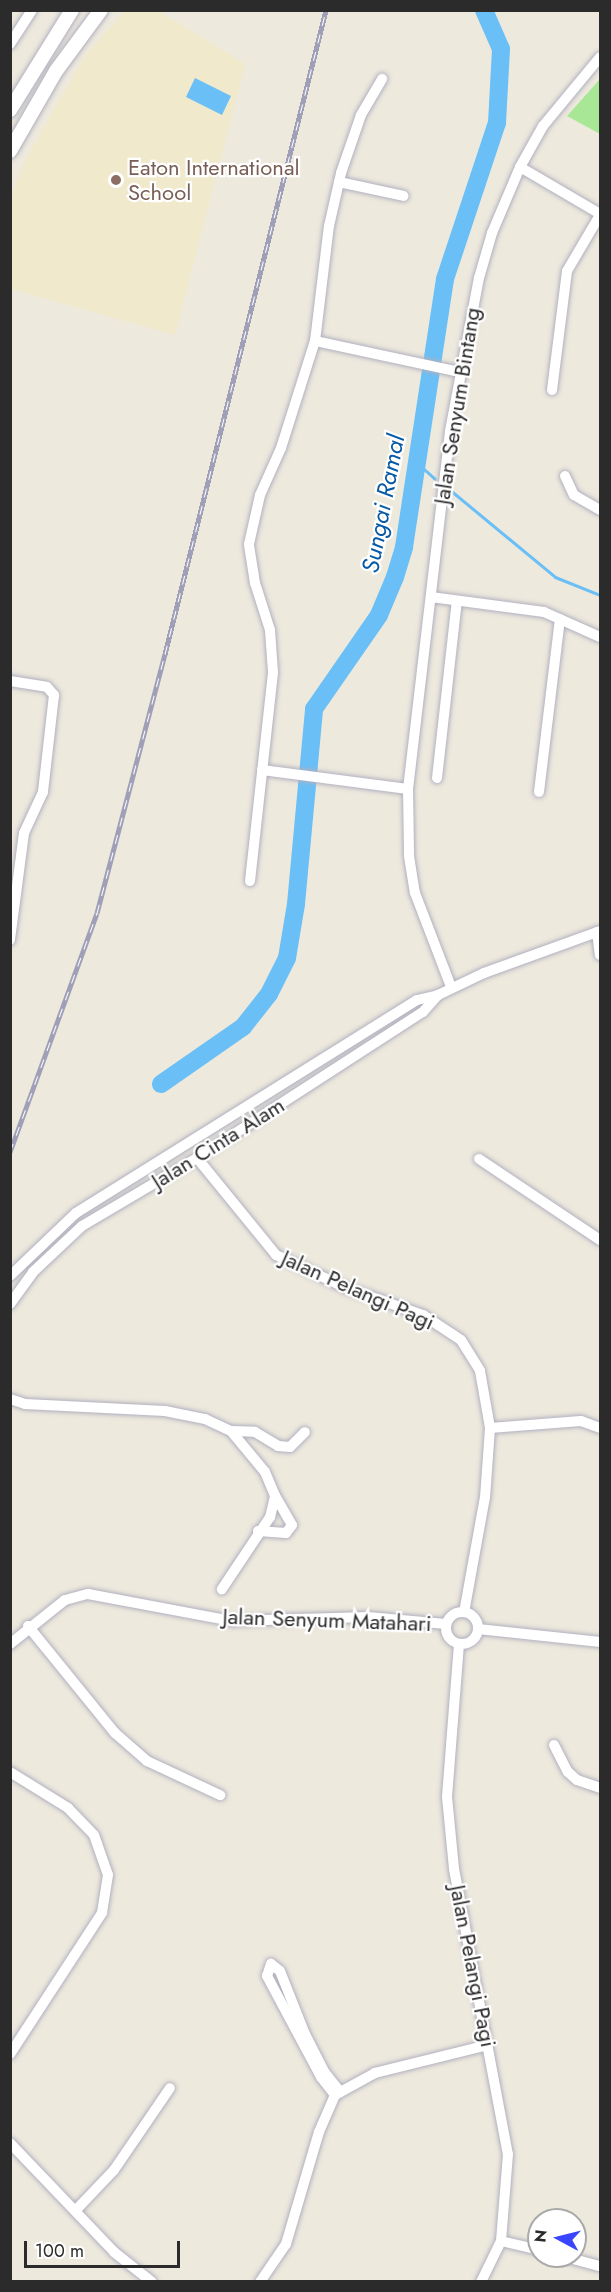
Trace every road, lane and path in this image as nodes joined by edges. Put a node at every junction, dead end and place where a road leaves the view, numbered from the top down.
1 (32, 10) edge
2 (72, 10) edge
3 (101, 10) edge
4 (10, 44) edge
5 (600, 57) edge
6 (382, 79) dead end
7 (10, 110) edge
8 (10, 151) edge
9 (520, 167) junction
10 (339, 182) junction
11 (404, 196) dead end
12 (600, 215) edge
13 (315, 341) junction
14 (459, 372) junction
15 (552, 390) dead end
16 (565, 476) dead end
17 (600, 510) edge
18 (431, 597) junction
19 (457, 601) junction
20 (560, 619) junction
21 (600, 637) edge
22 (10, 681) edge
23 (266, 770) junction
24 (437, 778) dead end
25 (408, 789) junction
26 (539, 792) dead end
27 (250, 881) dead end
28 (599, 932) edge
29 (10, 940) edge
30 (600, 955) edge
31 (451, 987) junction
32 (438, 995) junction
33 (197, 1158) junction
34 (479, 1159) dead end
35 (600, 1239) edge
36 (10, 1276) edge
37 (10, 1304) edge
38 (10, 1399) edge
39 (490, 1428) junction
40 (600, 1428) edge
41 (231, 1431) junction
42 (305, 1432) dead end
43 (275, 1496) junction
44 (258, 1531) junction
45 (222, 1590) dead end
46 (464, 1612) junction
47 (446, 1624) junction
48 (28, 1626) junction
49 (478, 1629) junction
50 (600, 1642) edge
51 (10, 1644) edge
52 (459, 1644) junction
53 (554, 1745) dead end
54 (10, 1772) edge
55 (600, 1788) edge
56 (220, 1795) dead end
57 (488, 2045) junction
58 (10, 2054) edge
59 (170, 2088) dead end
60 (337, 2092) junction
61 (10, 2143) edge
62 (76, 2211) junction
63 (501, 2241) junction
64 (527, 2247) edge
65 (152, 2282) edge
66 (260, 2282) edge
67 (481, 2282) edge

1 - 4 street
2 - 7 street
3 - 8 street
5 - 9 street, Jalan Senyum Bintang
6 - 10 street
9 - 12 street
9 - 14 street, Jalan Senyum Bintang
10 - 11 street
10 - 13 street
12 - 15 street
13 - 14 street
13 - 23 street
14 - 18 street, Jalan Senyum Bintang
16 - 17 street
18 - 19 street
18 - 25 street, Jalan Senyum Bintang
19 - 20 street
19 - 24 street
20 - 21 street
20 - 26 street
22 - 29 street
23 - 25 street
23 - 27 street
25 - 31 street, Jalan Senyum Bintang
28 - 30 street
28 - 31 street, Jalan Cinta Alam
31 - 32 street, Jalan Cinta Alam
32 - 33 street, Jalan Cinta Alam
32 - 36 street, Jalan Cinta Alam
33 - 37 street, Jalan Cinta Alam
33 - 39 street, Jalan Pelangi Pagi
34 - 35 street
38 - 41 street
39 - 40 street
39 - 46 street, Jalan Pelangi Pagi
41 - 42 street
41 - 43 street
43 - 44 street
43 - 44 street
44 - 45 street
46 - 47 street
46 - 49 street
47 - 48 street, Jalan Senyum Matahari
47 - 52 street
48 - 51 street, Jalan Senyum Matahari
48 - 56 street
49 - 50 street
49 - 52 street
52 - 57 street, Jalan Pelangi Pagi
53 - 55 street
54 - 58 street
57 - 60 street
57 - 63 street, Jalan Pelangi Pagi
59 - 62 street
60 - 60 street
60 - 66 street
61 - 62 street
62 - 65 street
63 - 64 street
63 - 67 street, Jalan Pelangi Pagi

